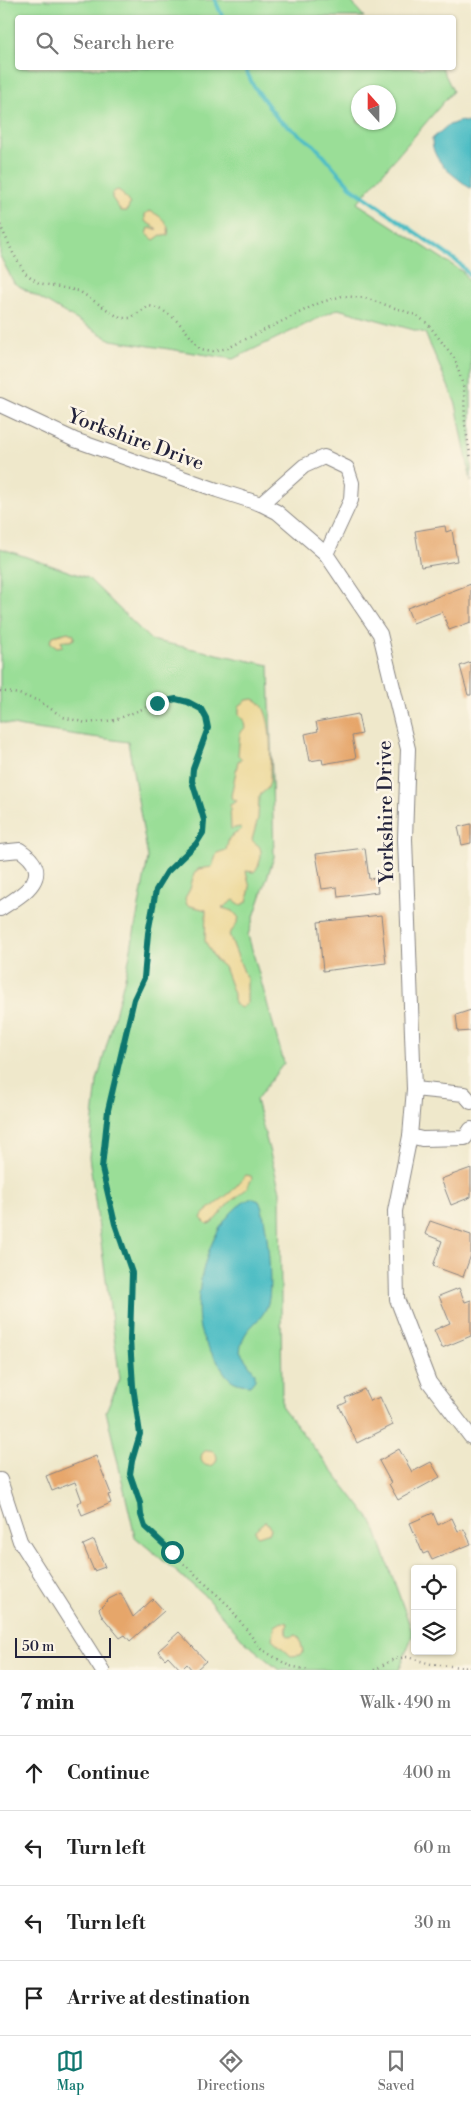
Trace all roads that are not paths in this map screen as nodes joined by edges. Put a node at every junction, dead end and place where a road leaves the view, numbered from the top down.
1 (0, 405) edge
2 (261, 504) junction
3 (326, 554) junction
4 (0, 852) edge
5 (0, 909) edge
6 (414, 1089) junction
7 (471, 1102) edge
8 (471, 1130) edge
9 (410, 1136) junction
10 (471, 1437) edge
11 (0, 1480) edge
12 (102, 1670) edge

1 - 2 street, Yorkshire Drive
2 - 3 street, Yorkshire Drive
2 - 3 street
3 - 6 street, Yorkshire Drive
4 - 5 street
6 - 7 street
6 - 9 street, Yorkshire Drive
8 - 9 street
9 - 10 street, Yorkshire Drive
11 - 12 street

